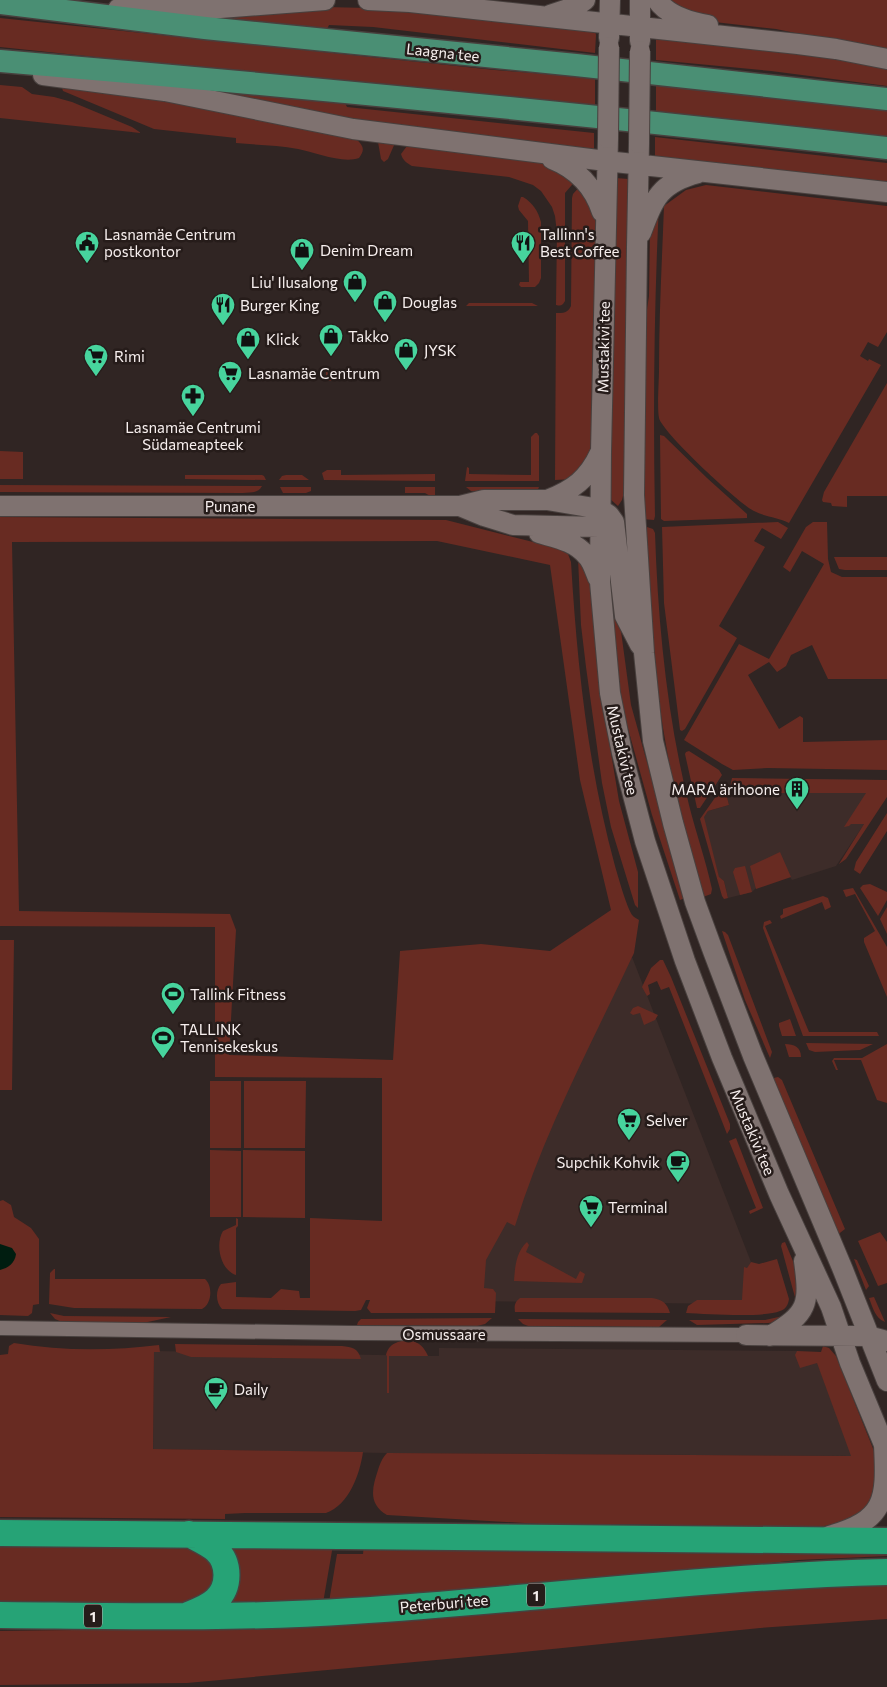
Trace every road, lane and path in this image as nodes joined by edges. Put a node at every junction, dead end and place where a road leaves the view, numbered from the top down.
1 (325, 0) edge
2 (368, 0) edge
3 (585, 0) edge
4 (610, 0) edge
5 (640, 0) edge
6 (657, 0) edge
7 (0, 3) edge
8 (55, 10) junction
9 (540, 17) junction
10 (610, 25) junction
11 (640, 28) junction
12 (798, 44) junction
13 (887, 59) edge
14 (0, 62) edge
15 (887, 99) edge
16 (887, 148) edge
17 (534, 152) junction
18 (606, 161) junction
19 (639, 164) junction
20 (706, 171) junction
21 (887, 192) edge
22 (605, 222) junction
23 (636, 247) junction
24 (601, 452) junction
25 (634, 495) junction
26 (547, 500) junction
27 (0, 506) edge
28 (460, 506) junction
29 (604, 520) junction
30 (513, 525) junction
31 (600, 582) junction
32 (644, 653) junction
33 (802, 1247) junction
34 (831, 1307) junction
35 (0, 1328) edge
36 (746, 1335) joint
37 (770, 1336) junction
38 (817, 1336) junction
39 (872, 1337) edge
40 (850, 1363) junction
41 (887, 1381) edge
42 (885, 1449) edge
43 (0, 1533) edge
44 (189, 1534) junction
45 (815, 1540) junction
46 (887, 1541) edge
47 (887, 1561) edge
48 (887, 1572) edge
49 (701, 1582) junction
50 (0, 1615) edge
51 (186, 1616) junction

1 - 8 main road
2 - 9 main road
3 - 9 main road
4 - 10 main road, Mustakivi tee
5 - 11 main road, Mustakivi tee
6 - 12 main road
7 - 8 main road, Laagna tee
8 - 15 main road, Laagna tee
9 - 10 main road
10 - 11 main road
10 - 18 main road, Mustakivi tee, bridge
11 - 12 main road
11 - 19 main road, Mustakivi tee, bridge
12 - 13 main road
14 - 16 main road
14 - 17 main road
17 - 18 main road
17 - 22 main road
18 - 19 main road
18 - 22 main road, Mustakivi tee
19 - 20 main road
19 - 23 main road, Mustakivi tee
20 - 21 main road
20 - 23 main road
22 - 24 main road, Mustakivi tee
23 - 25 main road, Mustakivi tee
24 - 26 main road
24 - 29 main road, Mustakivi tee
25 - 29 main road
25 - 32 main road, Mustakivi tee
26 - 28 main road, Punane
26 - 29 main road, Punane
27 - 28 main road, Punane
28 - 30 main road, Punane
29 - 30 main road, Punane
29 - 31 main road, Mustakivi tee
29 - 32 main road
30 - 31 main road
31 - 33 main road, Mustakivi tee
32 - 39 main road, Mustakivi tee
33 - 34 main road, Mustakivi tee
33 - 37 main road
34 - 39 main road, Mustakivi tee
34 - 39 main road
35 - 36 street, Osmussaare
36 - 37 main road, Osmussaare
37 - 38 main road, Osmussaare
38 - 39 main road, Osmussaare
38 - 40 main road
39 - 40 main road
39 - 41 main road, Mustakivi tee
40 - 42 main road
42 - 45 main road
43 - 44 highway
44 - 45 highway
44 - 51 highway
45 - 46 highway
47 - 49 main road
48 - 49 highway, Peterburi tee / 1
49 - 51 highway, Peterburi tee / 1
50 - 51 highway, Peterburi tee / 1

